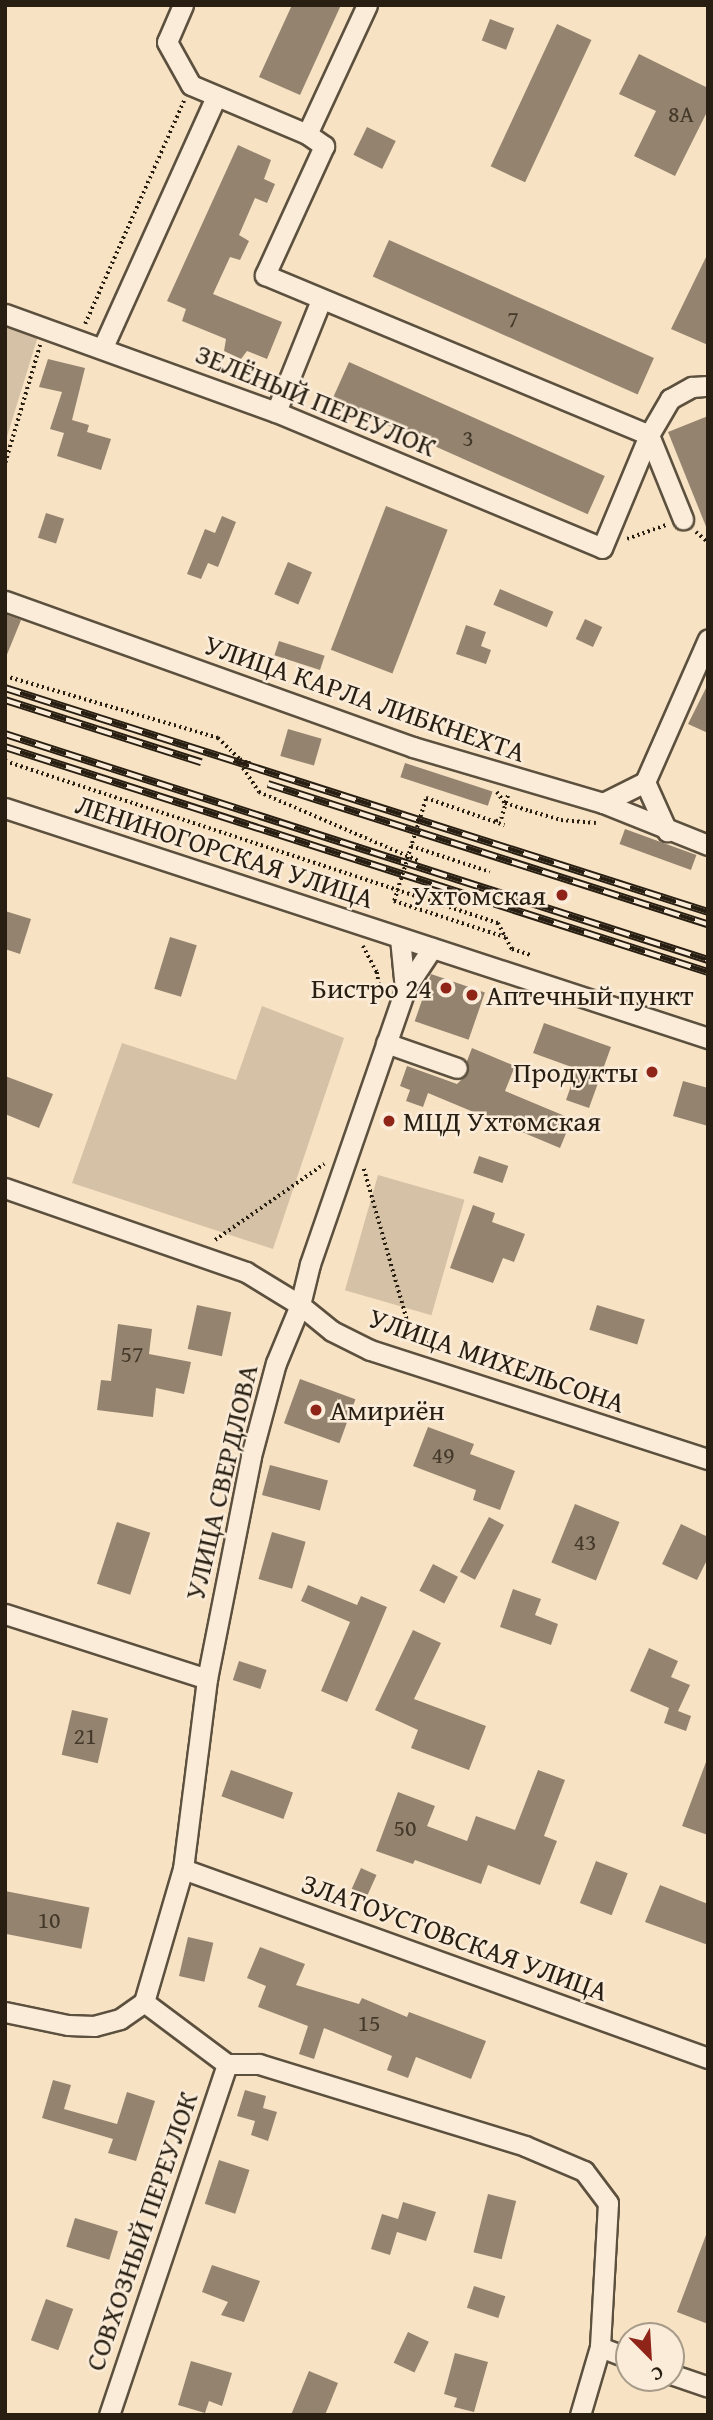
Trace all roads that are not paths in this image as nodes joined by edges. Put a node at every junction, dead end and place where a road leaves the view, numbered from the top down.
1 (183, 5) edge
2 (367, 5) edge
3 (216, 97) junction
4 (307, 134) junction
5 (321, 300) junction
6 (5, 314) edge
7 (103, 347) junction
8 (708, 386) edge
9 (276, 412) junction
10 (649, 435) junction
11 (683, 519) road end
12 (5, 601) edge
13 (708, 639) edge
14 (645, 782) junction
15 (603, 803) junction
16 (5, 808) edge
17 (667, 831) junction
18 (708, 845) edge
19 (400, 938) junction
20 (432, 948) junction
21 (405, 989) junction
22 (708, 1038) edge
23 (386, 1043) junction
24 (457, 1068) dead end
25 (5, 1188) edge
26 (300, 1305) junction
27 (708, 1459) edge
28 (5, 1614) edge
29 (207, 1678) junction
30 (183, 1869) junction
31 (144, 2002) junction
32 (5, 2012) edge
33 (708, 2058) edge
34 (227, 2064) junction
35 (600, 2347) junction
36 (615, 2353) edge
37 (685, 2379) edge
38 (708, 2387) edge
39 (109, 2415) edge
40 (580, 2415) edge

1 - 3 street
2 - 4 street
3 - 4 street
3 - 7 street
4 - 5 street
5 - 9 street
5 - 10 street
6 - 7 street, ЗЕЛЁНЫЙ ПЕРЕУЛОК
7 - 9 street, ЗЕЛЁНЫЙ ПЕРЕУЛОК
8 - 10 street
9 - 10 street, ЗЕЛЁНЫЙ ПЕРЕУЛОК
10 - 11 street
12 - 15 street, УЛИЦА КАРЛА ЛИБКНЕХТА
13 - 14 street
14 - 15 street
14 - 17 street
15 - 17 street, УЛИЦА КАРЛА ЛИБКНЕХТА
16 - 19 street, ЛЕНИНОГОРСКАЯ УЛИЦА
17 - 18 street, УЛИЦА КАРЛА ЛИБКНЕХТА
19 - 20 street, ЛЕНИНОГОРСКАЯ УЛИЦА
19 - 21 street, УЛИЦА СВЕРДЛОВА
20 - 21 street, УЛИЦА СВЕРДЛОВА
20 - 22 street, ЛЕНИНОГОРСКАЯ УЛИЦА
21 - 23 street, УЛИЦА СВЕРДЛОВА
23 - 24 street
23 - 26 street, УЛИЦА СВЕРДЛОВА
25 - 26 street, УЛИЦА МИХЕЛЬСОНА
26 - 27 street, УЛИЦА МИХЕЛЬСОНА
26 - 29 street, УЛИЦА СВЕРДЛОВА
28 - 29 street
29 - 30 street, УЛИЦА СВЕРДЛОВА
30 - 31 street, УЛИЦА СВЕРДЛОВА
30 - 33 street, ЗЛАТОУСТОВСКАЯ УЛИЦА
31 - 32 street
31 - 34 street
34 - 35 street
34 - 39 street, СОВХОЗНЫЙ ПЕРЕУЛОК
35 - 36 street
35 - 40 street
37 - 38 street

